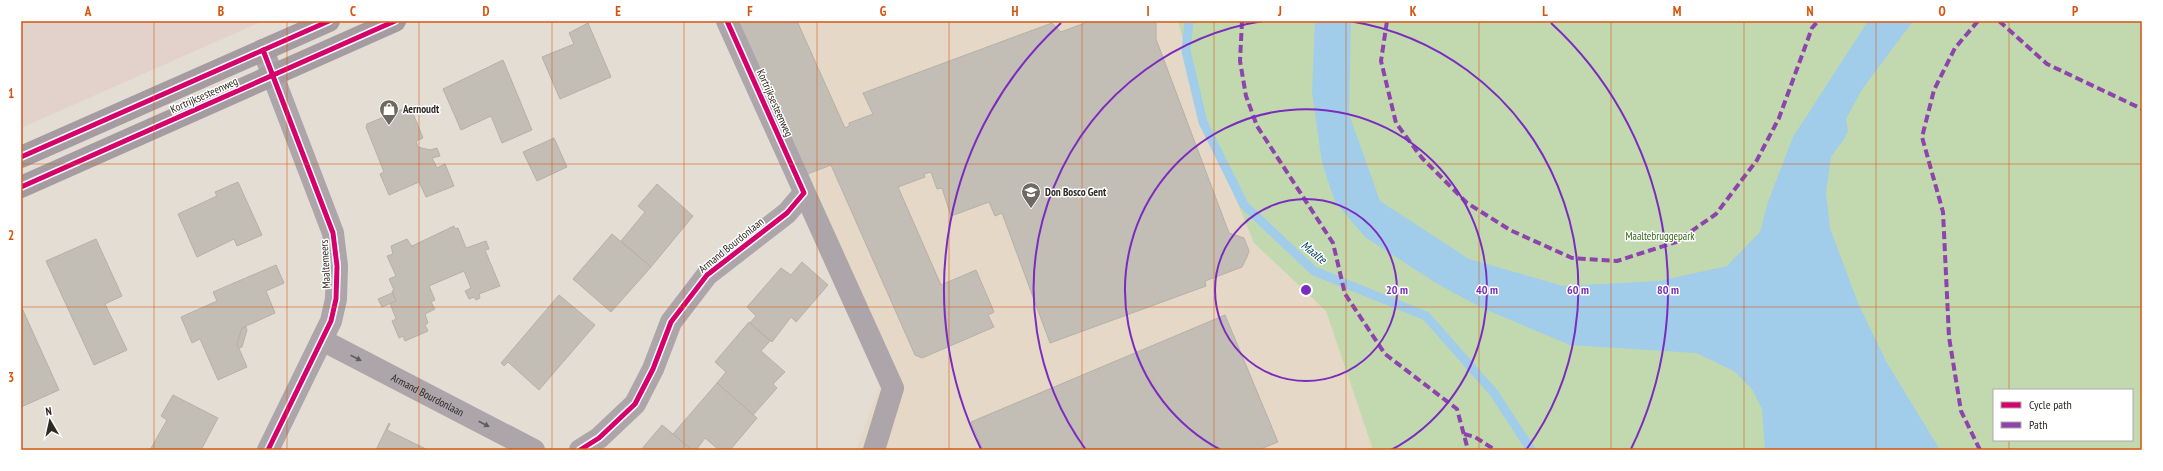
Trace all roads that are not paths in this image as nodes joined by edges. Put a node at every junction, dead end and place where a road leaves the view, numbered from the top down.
1 (329, 21) edge
2 (396, 21) edge
3 (727, 21) edge
4 (263, 50) junction
5 (272, 76) junction
6 (21, 157) edge
7 (21, 187) edge
8 (804, 193) junction
9 (322, 340) junction
10 (268, 450) edge
11 (534, 450) edge
12 (580, 450) edge
13 (874, 450) edge

1 - 4 main road, Kortrijksesteenweg
2 - 5 main road, Kortrijksesteenweg
3 - 8 street, Kortrijksesteenweg
4 - 5 street, Maaltemeers
4 - 6 main road, Kortrijksesteenweg
5 - 7 main road, Kortrijksesteenweg
5 - 9 street, Maaltemeers
8 - 12 street, Armand Bourdonlaan
8 - 13 street, Kortrijksesteenweg
9 - 10 street, Maaltemeers
9 -> 11 street, Armand Bourdonlaan

